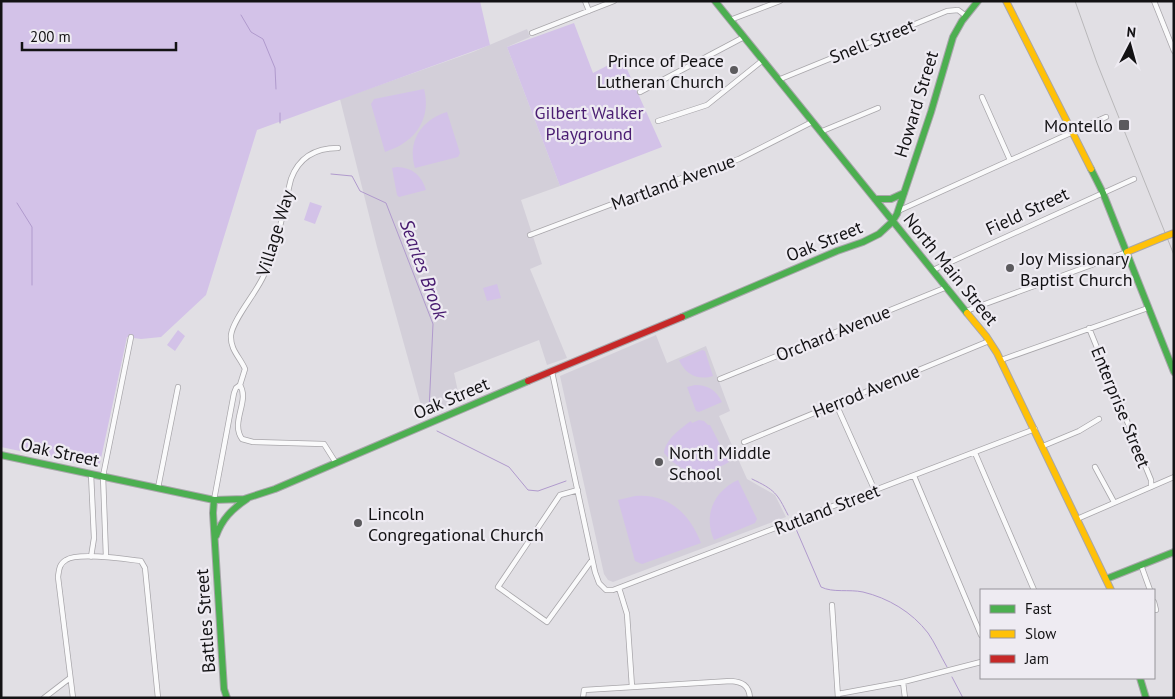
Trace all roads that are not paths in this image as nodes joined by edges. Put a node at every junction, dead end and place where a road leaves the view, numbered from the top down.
1 (586, 1) edge
2 (614, 1) edge
3 (715, 1) edge
4 (780, 1) edge
5 (978, 1) edge
6 (1006, 1) edge
7 (1154, 1) edge
8 (589, 11) junction
9 (966, 16) junction
10 (730, 20) junction
11 (532, 33) dead end
12 (744, 37) junction
13 (1174, 51) edge
14 (762, 60) junction
15 (778, 80) junction
16 (640, 92) dead end
17 (982, 97) dead end
18 (878, 108) dead end
19 (1106, 117) dead end
20 (658, 121) dead end
21 (812, 122) junction
22 (820, 132) junction
23 (1073, 132) junction
24 (338, 148) dead end
25 (1010, 160) junction
26 (1134, 179) dead end
27 (904, 193) junction
28 (1102, 193) junction
29 (875, 199) junction
30 (898, 211) junction
31 (893, 222) junction
32 (1174, 233) edge
33 (530, 235) dead end
34 (1127, 252) junction
35 (933, 270) junction
36 (947, 287) junction
37 (1148, 308) junction
38 (966, 311) junction
39 (1089, 328) junction
40 (131, 337) dead end
41 (989, 341) junction
42 (1001, 360) junction
43 (552, 372) junction
44 (1174, 372) edge
45 (720, 379) dead end
46 (240, 385) junction
47 (178, 387) dead end
48 (836, 404) junction
49 (1099, 419) dead end
50 (1035, 429) junction
51 (744, 442) dead end
52 (1043, 446) junction
53 (975, 453) junction
54 (1, 454) edge
55 (336, 463) junction
56 (1096, 467) dead end
57 (91, 474) junction
58 (103, 476) junction
59 (914, 476) junction
60 (1174, 477) edge
61 (1151, 487) junction
62 (158, 488) junction
63 (578, 490) junction
64 (875, 491) junction
65 (249, 498) junction
66 (214, 500) junction
67 (1114, 502) junction
68 (1077, 519) junction
69 (214, 542) junction
70 (1174, 552) edge
71 (91, 557) junction
72 (106, 557) junction
73 (592, 560) junction
74 (1141, 565) junction
75 (1106, 579) junction
76 (619, 588) junction
77 (1034, 589) edge
78 (1111, 589) edge
79 (1150, 589) edge
80 (832, 605) dead end
81 (1155, 606) edge
82 (1156, 610) dead end
83 (980, 633) edge
84 (980, 662) edge
85 (70, 678) junction
86 (1140, 679) edge
87 (903, 682) junction
88 (632, 687) junction
89 (838, 696) edge
90 (1143, 697) edge
91 (44, 698) edge
92 (73, 698) edge
93 (158, 698) edge
94 (227, 698) edge
95 (583, 698) edge
96 (750, 698) edge
97 (905, 698) edge

1 - 8 street
2 - 8 street
3 - 10 main road, North Main Street
4 - 10 street
5 - 9 main road, Howard Street
6 - 23 main road
7 - 13 street
8 - 11 street
9 - 15 street, Snell Street
9 - 27 main road, Howard Street
10 - 12 main road, North Main Street
12 - 14 main road, North Main Street
12 - 16 street
14 - 15 main road, North Main Street
14 - 20 street
15 - 21 main road, North Main Street
17 - 25 street
18 - 22 street
19 - 23 street
21 - 22 main road, North Main Street
21 - 33 street, Martland Avenue
22 - 29 main road, North Main Street
23 - 25 street
23 - 28 main road
24 - 46 street, Village Way
25 - 30 street
26 - 28 street, Field Street
27 - 29 main road
27 - 30 main road, Howard Street
28 - 34 main road
28 - 35 street, Field Street
29 - 31 main road, North Main Street
30 - 31 main road, Howard Street
31 - 35 main road, North Main Street
31 - 43 main road, Oak Street
32 - 34 main road, bridge
34 - 37 main road
34 - 38 street
35 - 36 main road, North Main Street
36 - 38 main road, North Main Street
36 - 45 street, Orchard Avenue
37 - 39 street
37 - 44 main road
38 - 41 main road, North Main Street
39 - 42 street
39 - 61 street, Enterprise Street
40 - 58 street
41 - 42 main road, North Main Street
41 - 48 street, Herrod Avenue
42 - 50 main road, North Main Street
43 - 55 main road, Oak Street
43 - 63 street
46 - 55 street, Village Way
46 - 66 street
47 - 62 street
48 - 51 street, Herrod Avenue
48 - 64 street
49 - 52 street
50 - 52 main road, North Main Street
50 - 53 street, Rutland Street
52 - 68 main road, North Main Street
53 - 59 street, Rutland Street
53 - 77 street
54 - 57 main road, Oak Street
55 - 65 main road, Oak Street
56 - 67 street
57 - 58 main road, Oak Street
57 - 71 street
58 - 62 main road, Oak Street
58 - 72 street
59 - 64 street, Rutland Street
59 - 83 street
60 - 61 street
61 - 67 street
62 - 66 main road, Oak Street
63 - 73 street
63 - 73 street
64 - 76 street, Rutland Street
65 - 66 main road, Oak Street
65 - 69 main road, Battles Street
66 - 69 main road, Battles Street
67 - 68 street
68 - 75 main road, North Main Street
69 - 94 main road, Battles Street
70 - 74 main road
71 - 72 street
71 - 85 street
72 - 93 street
73 - 76 street
74 - 75 main road
74 - 79 street
75 - 78 main road, North Main Street
76 - 88 street
80 - 89 street
81 - 82 street
84 - 87 street
85 - 91 street
85 - 92 street
86 - 90 main road
87 - 89 street
87 - 97 street
88 - 95 street
88 - 96 street

